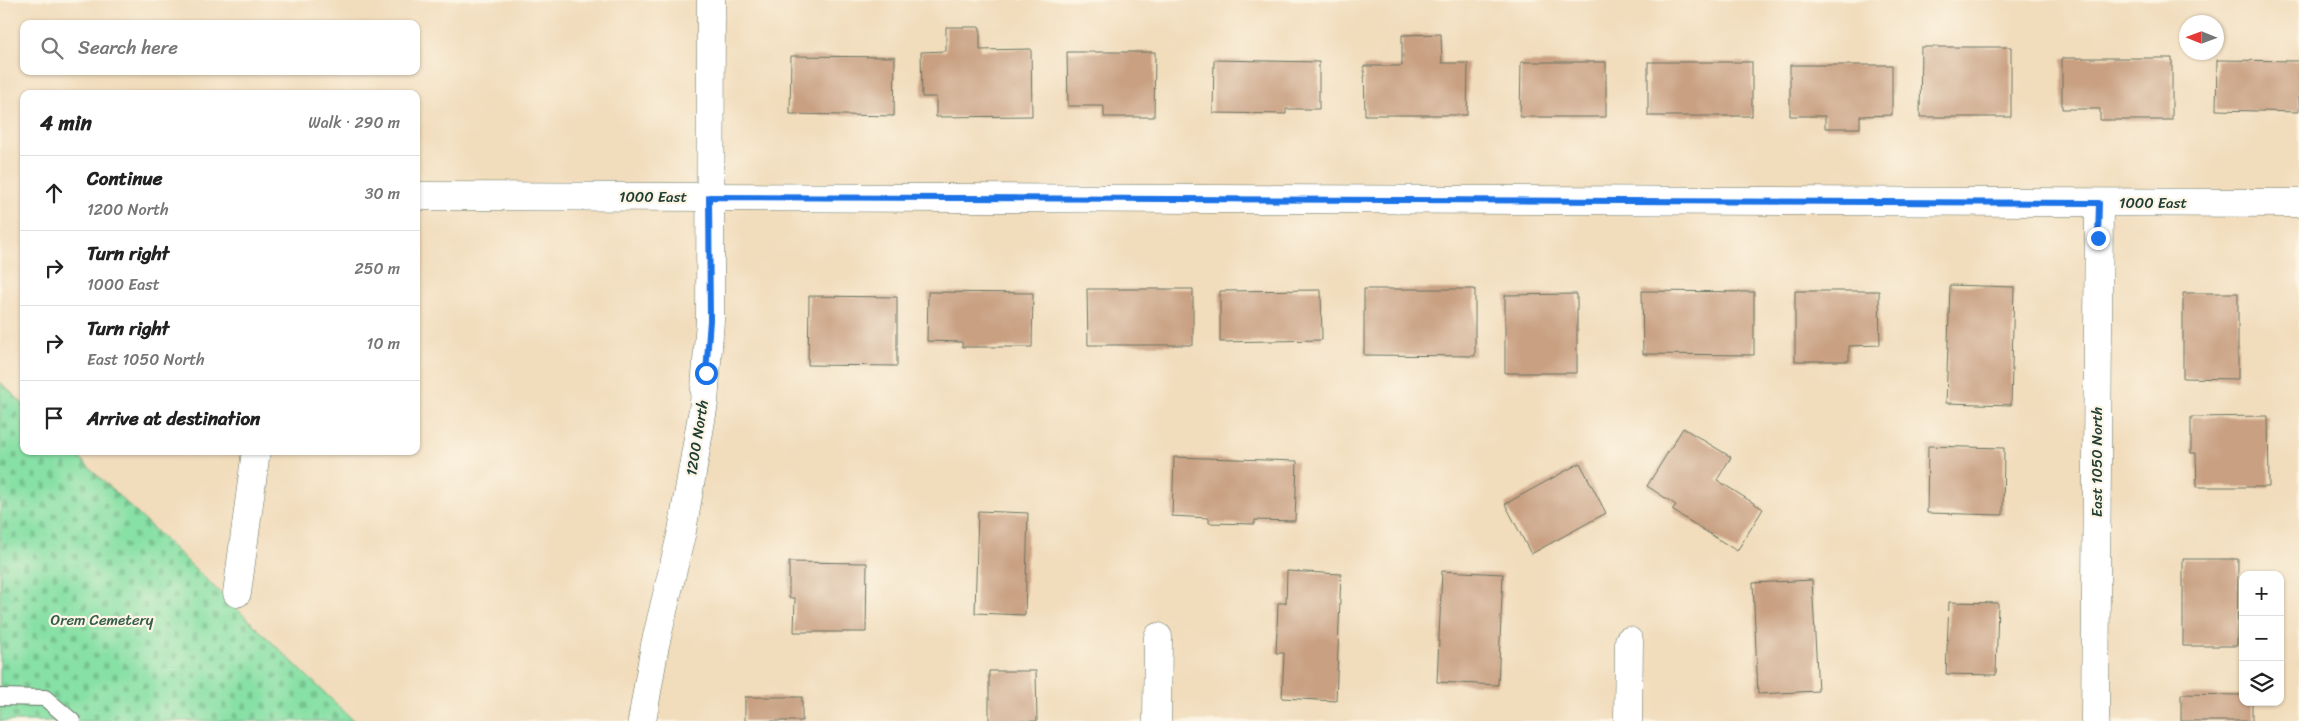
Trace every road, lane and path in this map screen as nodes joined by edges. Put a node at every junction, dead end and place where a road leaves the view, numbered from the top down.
1 (711, 0) edge
2 (420, 196) edge
3 (709, 197) junction
4 (2099, 203) junction
5 (2299, 204) edge
6 (255, 455) edge
7 (237, 593) dead end
8 (1158, 637) dead end
9 (1629, 641) dead end
10 (0, 697) edge
11 (72, 721) edge
12 (642, 721) edge
13 (1157, 721) edge
14 (1628, 721) edge
15 (2095, 721) edge

1 - 3 street, 1200 North
2 - 3 street, 1000 East
3 - 4 street, 1000 East
3 - 12 street, 1200 North
4 - 5 street, 1000 East
4 - 15 street, East 1050 North
6 - 7 street
8 - 13 street
9 - 14 street
10 - 11 lane

